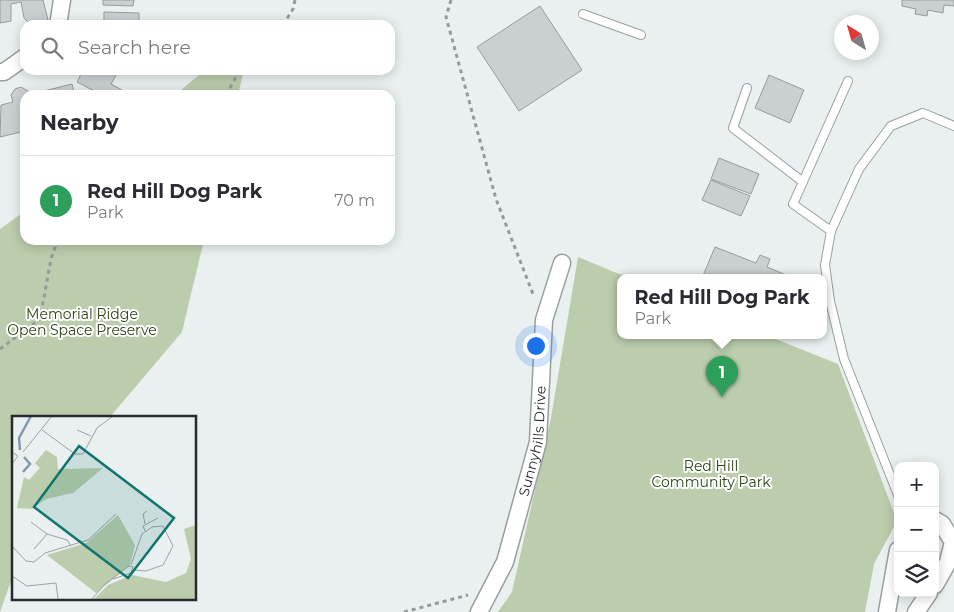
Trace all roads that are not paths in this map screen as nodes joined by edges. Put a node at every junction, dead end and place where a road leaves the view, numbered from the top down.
1 (62, 0) edge
2 (583, 14) dead end
3 (59, 20) edge
4 (641, 35) dead end
5 (20, 60) edge
6 (0, 72) edge
7 (848, 81) dead end
8 (747, 88) dead end
9 (954, 126) edge
10 (803, 182) junction
11 (831, 231) junction
12 (562, 263) dead end
13 (826, 274) edge
14 (827, 279) edge
15 (894, 485) edge
16 (939, 522) edge
17 (952, 534) edge
18 (898, 552) edge
19 (939, 577) edge
20 (926, 597) edge
21 (479, 612) edge
22 (887, 612) edge
23 (916, 612) edge

1 - 3 street
2 - 4 lane
5 - 6 street
7 - 10 lane
8 - 10 lane
9 - 11 lane
10 - 11 lane
11 - 13 lane
12 - 21 street, Sunnyhills Drive
14 - 15 lane
16 - 17 street
17 - 19 street
18 - 22 street
20 - 23 street

